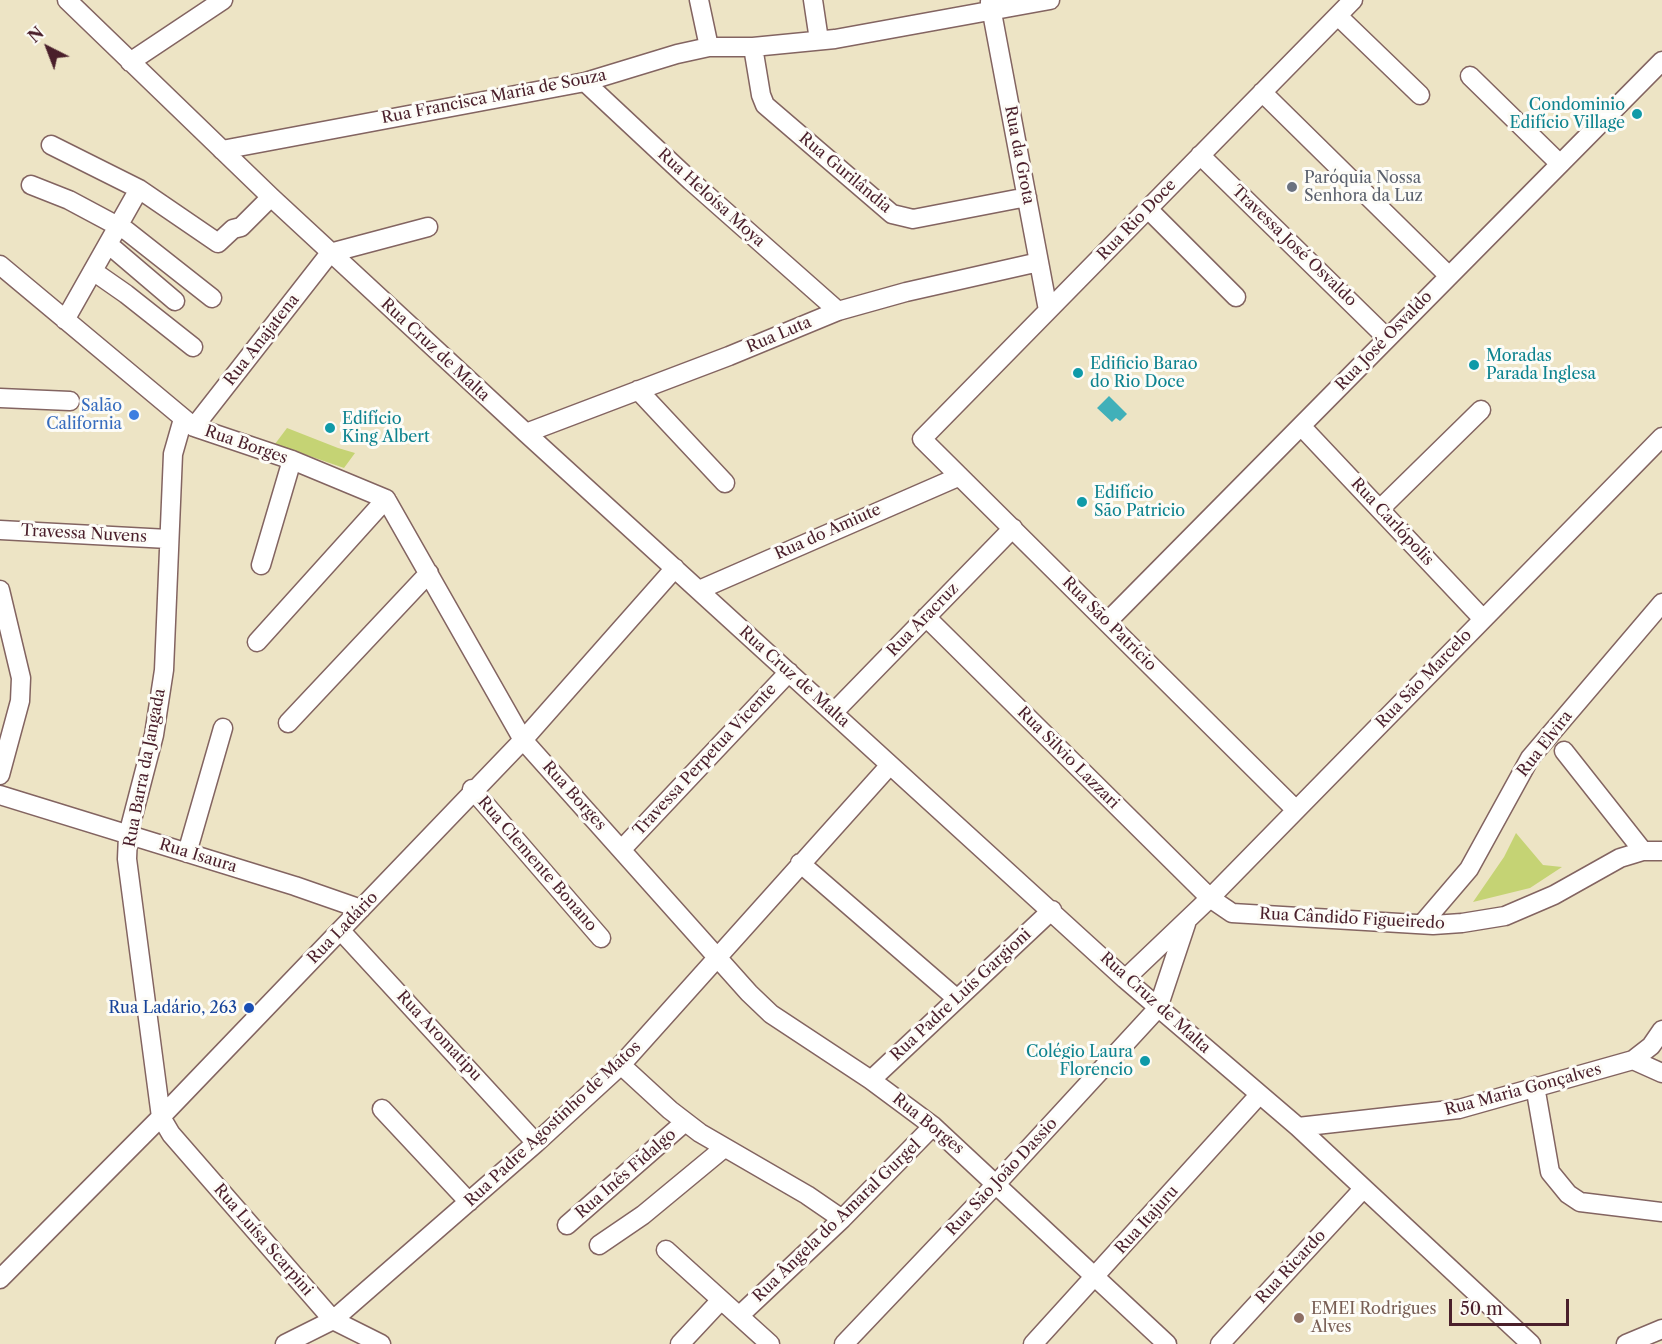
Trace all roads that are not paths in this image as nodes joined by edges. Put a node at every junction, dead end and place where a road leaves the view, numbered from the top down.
1 (67, 0) edge
2 (223, 0) edge
3 (699, 0) edge
4 (813, 0) edge
5 (1050, 0) edge
6 (1353, 0) edge
7 (991, 6) edge
8 (1338, 16) junction
9 (819, 40) junction
10 (709, 47) junction
11 (753, 47) junction
12 (1662, 60) edge
13 (130, 62) junction
14 (1470, 76) dead end
15 (585, 82) junction
16 (1262, 92) junction
17 (1420, 95) dead end
18 (51, 145) dead end
19 (222, 150) junction
20 (1200, 155) junction
21 (1558, 164) junction
22 (31, 185) dead end
23 (139, 189) junction
24 (271, 197) junction
25 (1027, 197) junction
26 (1148, 208) junction
27 (118, 226) junction
28 (428, 227) dead end
29 (108, 244) junction
30 (330, 253) junction
31 (1039, 262) junction
32 (0, 265) edge
33 (93, 271) junction
34 (1448, 275) junction
35 (1236, 297) dead end
36 (212, 298) dead end
37 (175, 301) dead end
38 (1048, 310) junction
39 (838, 311) junction
40 (65, 320) junction
41 (1387, 338) junction
42 (193, 347) dead end
43 (638, 390) junction
44 (0, 398) edge
45 (70, 401) dead end
46 (1481, 410) dead end
47 (189, 423) junction
48 (1301, 426) junction
49 (525, 433) junction
50 (1662, 437) edge
51 (922, 439) joint
52 (292, 460) junction
53 (958, 477) junction
54 (725, 483) dead end
55 (386, 499) junction
56 (1380, 509) junction
57 (1013, 528) junction
58 (0, 530) edge
59 (168, 539) junction
60 (261, 565) dead end
61 (675, 568) junction
62 (429, 573) junction
63 (0, 590) edge
64 (699, 590) junction
65 (1662, 603) edge
66 (926, 617) junction
67 (1483, 619) junction
68 (1107, 622) junction
69 (257, 642) dead end
70 (789, 672) junction
71 (833, 712) junction
72 (288, 723) dead end
73 (223, 728) dead end
74 (523, 740) junction
75 (1564, 751) dead end
76 (890, 765) junction
77 (0, 775) edge
78 (472, 789) junction
79 (0, 795) edge
80 (1296, 810) junction
81 (128, 835) junction
82 (622, 849) junction
83 (1643, 851) junction
84 (1662, 851) edge
85 (187, 853) junction
86 (800, 863) junction
87 (1210, 898) junction
88 (361, 909) junction
89 (1052, 910) junction
90 (1186, 922) junction
91 (1422, 924) junction
92 (341, 931) junction
93 (601, 938) dead end
94 (718, 958) junction
95 (1125, 979) junction
96 (956, 998) junction
97 (1158, 1008) junction
98 (1662, 1030) edge
99 (1633, 1060) junction
100 (621, 1065) junction
101 (1662, 1073) edge
102 (872, 1080) junction
103 (1535, 1086) junction
104 (1259, 1095) junction
105 (382, 1109) dead end
106 (161, 1117) junction
107 (685, 1122) junction
108 (933, 1126) junction
109 (1298, 1127) junction
110 (536, 1143) junction
111 (724, 1148) junction
112 (997, 1183) junction
113 (1363, 1189) junction
114 (469, 1202) junction
115 (1662, 1212) edge
116 (842, 1219) junction
117 (567, 1225) dead end
118 (599, 1245) dead end
119 (666, 1250) dead end
120 (1096, 1276) junction
121 (0, 1279) edge
122 (722, 1300) junction
123 (739, 1316) junction
124 (333, 1320) junction
125 (1662, 1329) edge
126 (285, 1344) edge
127 (381, 1344) edge
128 (680, 1344) edge
129 (770, 1344) edge
130 (844, 1344) edge
131 (1033, 1344) edge
132 (1167, 1344) edge
133 (1220, 1344) edge
134 (1531, 1344) edge
135 (1626, 1344) edge

1 - 13 street, Rua Cruz de Malta
2 - 13 street
3 - 10 street
4 - 9 street
5 - 7 street, Rua Francisca Maria de Souza
6 - 8 street, Rua Rio Doce
7 - 9 street, Rua Francisca Maria de Souza
7 - 25 street, Rua da Grota
8 - 16 street, Rua Rio Doce
8 - 17 street
9 - 11 street, Rua Francisca Maria de Souza
10 - 11 street, Rua Francisca Maria de Souza
10 - 15 street, Rua Francisca Maria de Souza
11 - 25 street, Rua Gurilândia
12 - 21 street, Rua José Osvaldo
13 - 19 street, Rua Cruz de Malta
14 - 21 street
15 - 19 street, Rua Francisca Maria de Souza
15 - 39 street, Rua Heloísa Moya
16 - 20 street, Rua Rio Doce
16 - 34 street
18 - 23 street
19 - 24 street, Rua Cruz de Malta
20 - 26 street, Rua Rio Doce
20 - 41 street, Travessa José Osvaldo
21 - 34 street, Rua José Osvaldo
22 - 27 street
23 - 24 street
23 - 27 street
24 - 30 street, Rua Cruz de Malta
25 - 31 street, Rua da Grota
26 - 35 street
26 - 38 street, Rua Rio Doce
27 - 29 street
27 - 36 street
28 - 30 street
29 - 33 street
29 - 37 street
30 - 47 street, Rua Anajatena
30 - 49 street, Rua Cruz de Malta
31 - 38 street, Rua da Grota
31 - 39 street, Rua Luta
32 - 40 street, Rua Borges
33 - 40 street
33 - 42 street
34 - 41 street, Rua José Osvaldo
38 - 51 street, Rua Rio Doce
39 - 43 street, Rua Luta
40 - 47 street, Rua Borges
41 - 48 street, Rua José Osvaldo
43 - 49 street, Rua Luta
43 - 54 street
44 - 45 street
46 - 56 street
47 - 52 street, Rua Borges
47 - 59 street, Rua Barra da Jangada
48 - 56 street, Rua Carlópolis
48 - 68 street, Rua José Osvaldo
49 - 61 street, Rua Cruz de Malta
50 - 67 street, Rua São Marcelo
51 - 53 street, Rua São Patrício
52 - 55 street, Rua Borges
52 - 60 street
53 - 57 street, Rua São Patrício
53 - 64 street, Rua do Amiute
55 - 62 street, Rua Borges
55 - 69 street
56 - 67 street, Rua Carlópolis
57 - 66 street, Rua Aracruz
57 - 68 street, Rua São Patrício
58 - 59 street, Travessa Nuvens
59 - 81 street, Rua Barra da Jangada
61 - 64 street, Rua Cruz de Malta
61 - 74 street, Rua Ladário
62 - 72 street
62 - 74 street, Rua Borges
63 - 77 street
64 - 70 street, Rua Cruz de Malta
65 - 91 street, Rua Elvira
66 - 71 street, Rua Aracruz
66 - 87 street, Rua Silvio Lazzari
67 - 80 street, Rua São Marcelo
68 - 80 street, Rua São Patrício
70 - 71 street, Rua Cruz de Malta
70 - 82 street, Travessa Perpetua Vicente
71 - 76 street, Rua Cruz de Malta
73 - 85 street
74 - 78 street, Rua Ladário
74 - 82 street, Rua Borges
75 - 83 street
76 - 86 street, Rua Padre Agostinho de Matos
76 - 89 street, Rua Cruz de Malta
78 - 88 street, Rua Ladário
78 - 93 street, Rua Clemente Bonano
79 - 81 street, Rua Isaura
80 - 87 street, Rua São Marcelo
81 - 85 street, Rua Isaura
81 - 106 street, Rua Barra da Jangada
82 - 94 street, Rua Borges
83 - 84 street, Rua Cândido Figueiredo
83 - 91 street, Rua Cândido Figueiredo
85 - 88 street, Rua Isaura
86 - 94 street, Rua Padre Agostinho de Matos
86 - 96 street
87 - 90 street, Rua São Marcelo
87 - 91 street, Rua Cândido Figueiredo
88 - 92 street, Rua Ladário
89 - 95 street, Rua Cruz de Malta
89 - 96 street, Rua Padre Luís Gargioni
90 - 95 street, Rua São Marcelo
90 - 97 street, Rua São Marcelo
92 - 106 street, Rua Ladário
92 - 110 street, Rua Aromatipu
94 - 100 street, Rua Padre Agostinho de Matos
94 - 102 street, Rua Borges
95 - 97 street, Rua Cruz de Malta
96 - 102 street, Rua Padre Luís Gargioni
97 - 104 street, Rua Cruz de Malta
97 - 112 street, Rua São João Dassio
98 - 99 street, Rua Maria Gonçalves
99 - 101 street
99 - 103 street, Rua Maria Gonçalves
100 - 107 street
100 - 110 street, Rua Padre Agostinho de Matos
102 - 108 street, Rua Borges
103 - 109 street, Rua Maria Gonçalves
103 - 115 street
104 - 109 street, Rua Cruz de Malta
104 - 120 street, Rua Itajuru
105 - 114 street
106 - 121 street, Rua Ladário
106 - 124 street, Rua Luísa Scarpini
107 - 111 street
107 - 117 street, Rua Inês Fidalgo
108 - 112 street, Rua Borges
108 - 116 street, Rua Ângela do Amaral Gurgel
109 - 113 street, Rua Cruz de Malta
110 - 114 street, Rua Padre Agostinho de Matos
111 - 116 street
111 - 118 street
112 - 120 street, Rua Borges
112 - 130 street, Rua São João Dassio
113 - 133 street, Rua Ricardo
113 - 134 street, Rua Cruz de Malta
114 - 124 street, Rua Padre Agostinho de Matos
116 - 123 street, Rua Ângela do Amaral Gurgel
119 - 122 street
120 - 131 street, Rua Itajuru
120 - 132 street, Rua Borges
122 - 123 street
122 - 128 street
123 - 129 street
124 - 126 street, Rua Padre Agostinho de Matos
124 - 127 street, Rua Luísa Scarpini
125 - 135 street

